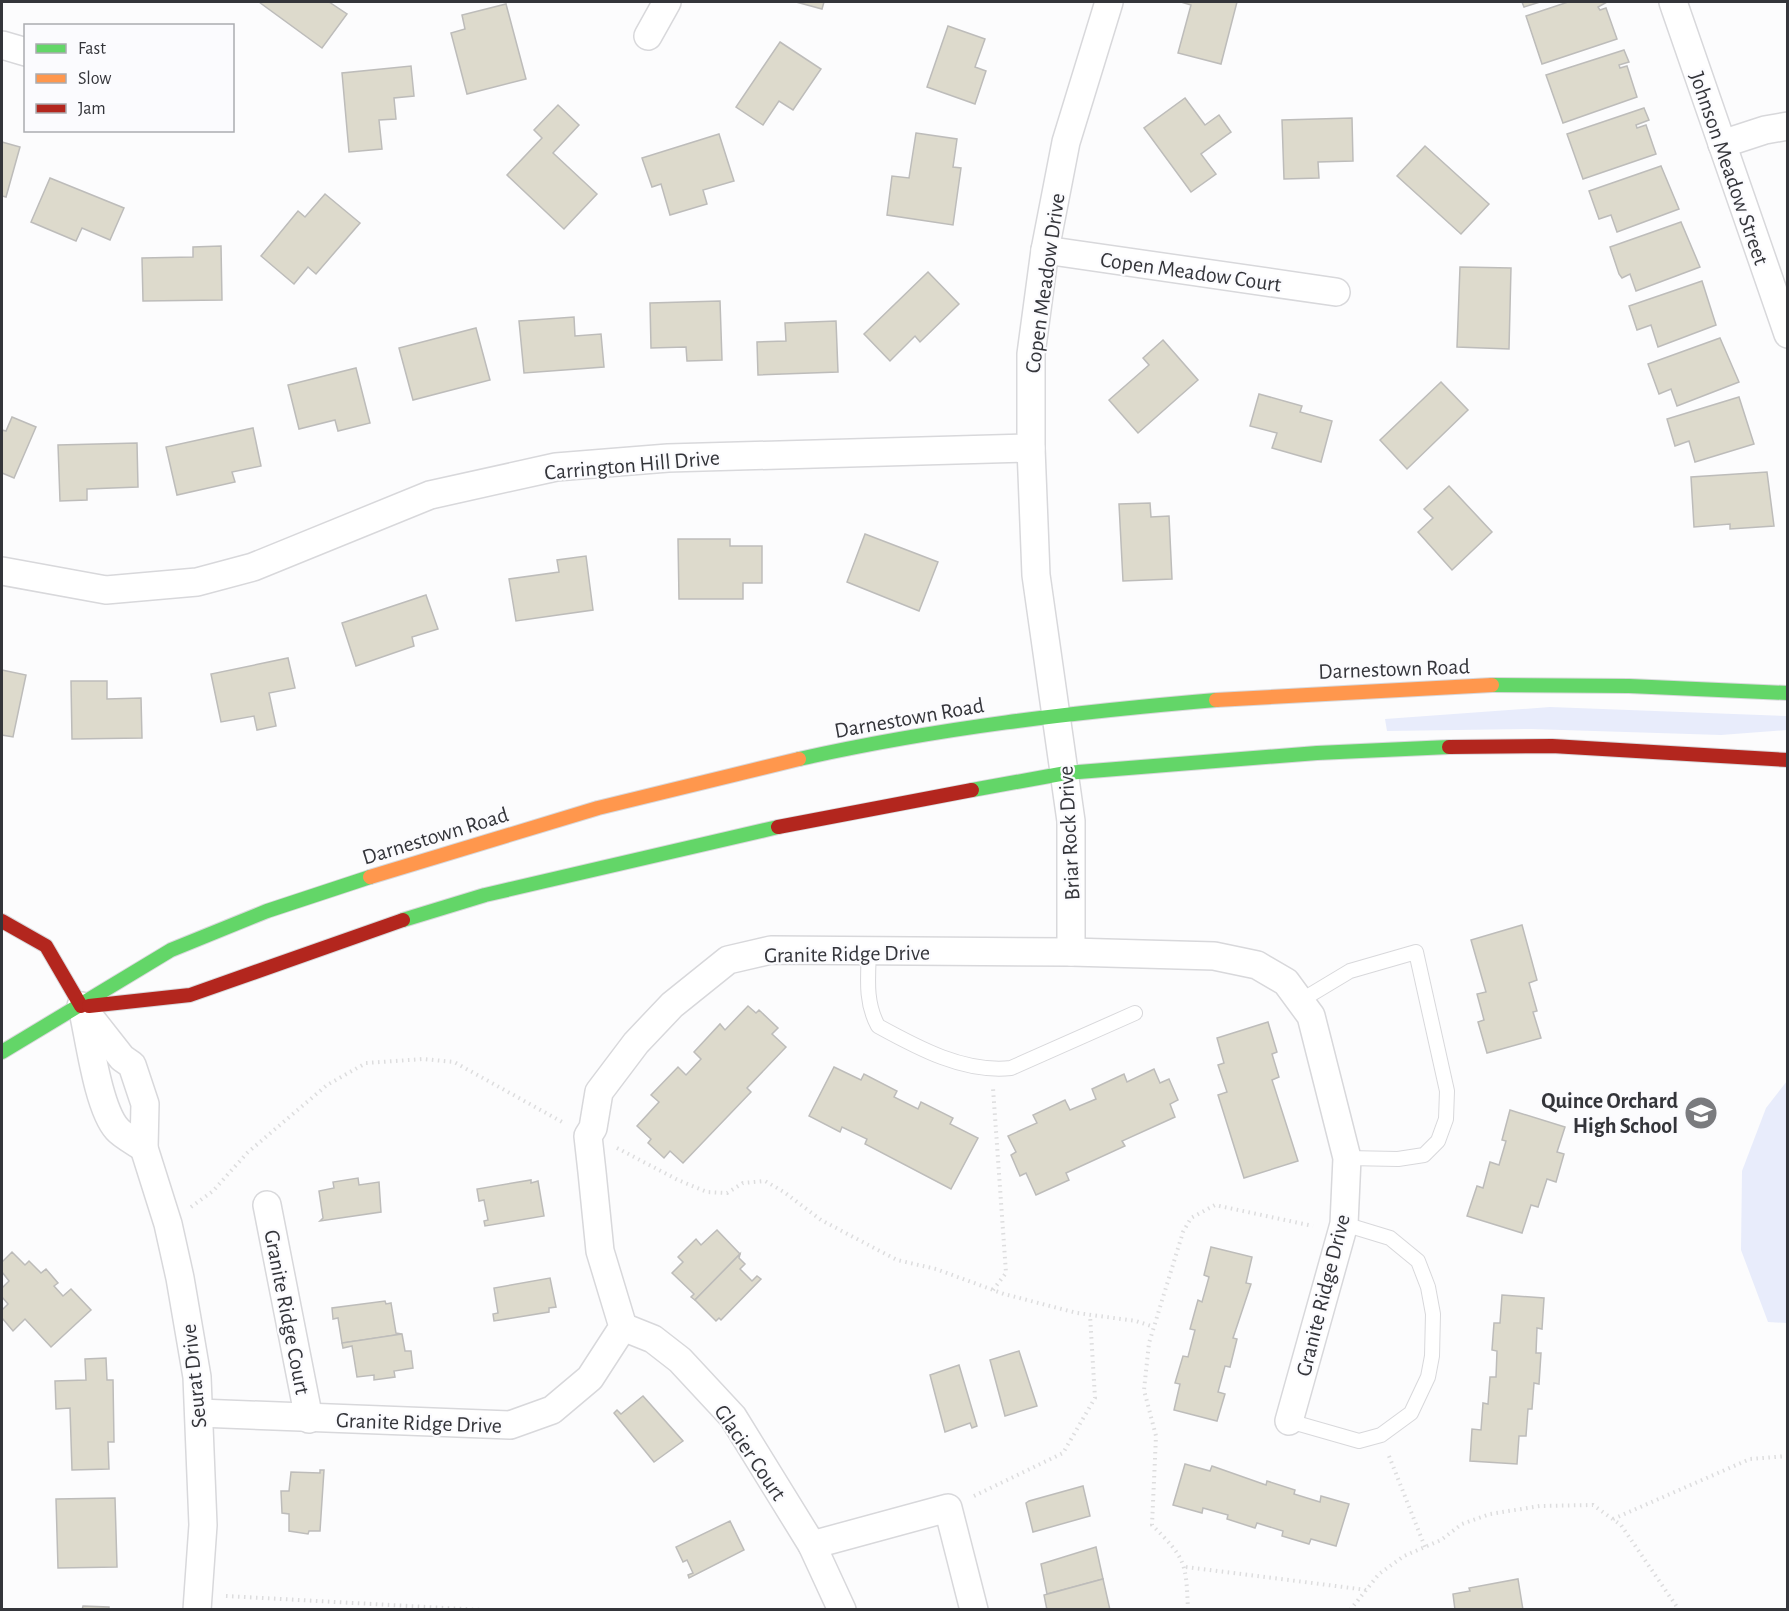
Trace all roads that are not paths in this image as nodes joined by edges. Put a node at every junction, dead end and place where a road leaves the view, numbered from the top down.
1 (667, 2) edge
2 (1109, 2) edge
3 (1673, 2) edge
4 (648, 36) dead end
5 (2, 45) edge
6 (24, 51) edge
7 (1788, 126) edge
8 (1722, 144) junction
9 (1045, 250) junction
10 (1336, 292) dead end
11 (1788, 334) edge
12 (1030, 448) junction
13 (2, 571) edge
14 (1788, 693) edge
15 (1058, 714) junction
16 (1788, 760) edge
17 (1066, 773) junction
18 (2, 921) edge
19 (868, 951) junction
20 (1071, 952) junction
21 (1300, 1001) junction
22 (81, 1006) junction
23 (1135, 1013) dead end
24 (2, 1052) edge
25 (144, 1148) junction
26 (1347, 1158) junction
27 (267, 1205) dead end
28 (1343, 1228) junction
29 (623, 1327) junction
30 (199, 1413) junction
31 (309, 1419) junction
32 (1289, 1421) joint
33 (812, 1545) junction
34 (198, 1602) edge
35 (842, 1610) edge
36 (974, 1610) edge

1 - 4 street
2 - 9 street, Copen Meadow Drive
3 - 8 street, Johnson Meadow Street
5 - 6 street
7 - 8 street
8 - 11 street, Johnson Meadow Street
9 - 10 street, Copen Meadow Court
9 - 12 street, Copen Meadow Drive
12 - 13 street, Carrington Hill Drive
12 - 15 street, Copen Meadow Drive
14 - 15 main road, Darnestown Road
15 - 17 street, Briar Rock Drive
15 - 22 main road, Darnestown Road
16 - 17 main road, Darnestown Road
17 - 20 street, Briar Rock Drive
17 - 22 main road, Darnestown Road
18 - 22 main road
19 - 20 street, Granite Ridge Drive
19 - 23 lane
19 - 29 street, Granite Ridge Drive
20 - 21 street, Granite Ridge Drive
21 - 26 street, Granite Ridge Drive
21 - 26 lane
22 - 24 main road, Darnestown Road
22 - 25 street
22 - 25 street, Seurat Drive
25 - 30 street, Seurat Drive
26 - 28 street, Granite Ridge Drive
27 - 31 street, Granite Ridge Court
28 - 32 street, Granite Ridge Drive
28 - 32 lane
29 - 31 street, Granite Ridge Drive
29 - 33 street, Glacier Court
30 - 31 street, Granite Ridge Drive
30 - 34 street, Seurat Drive
33 - 35 street, Glacier Court
33 - 36 street

